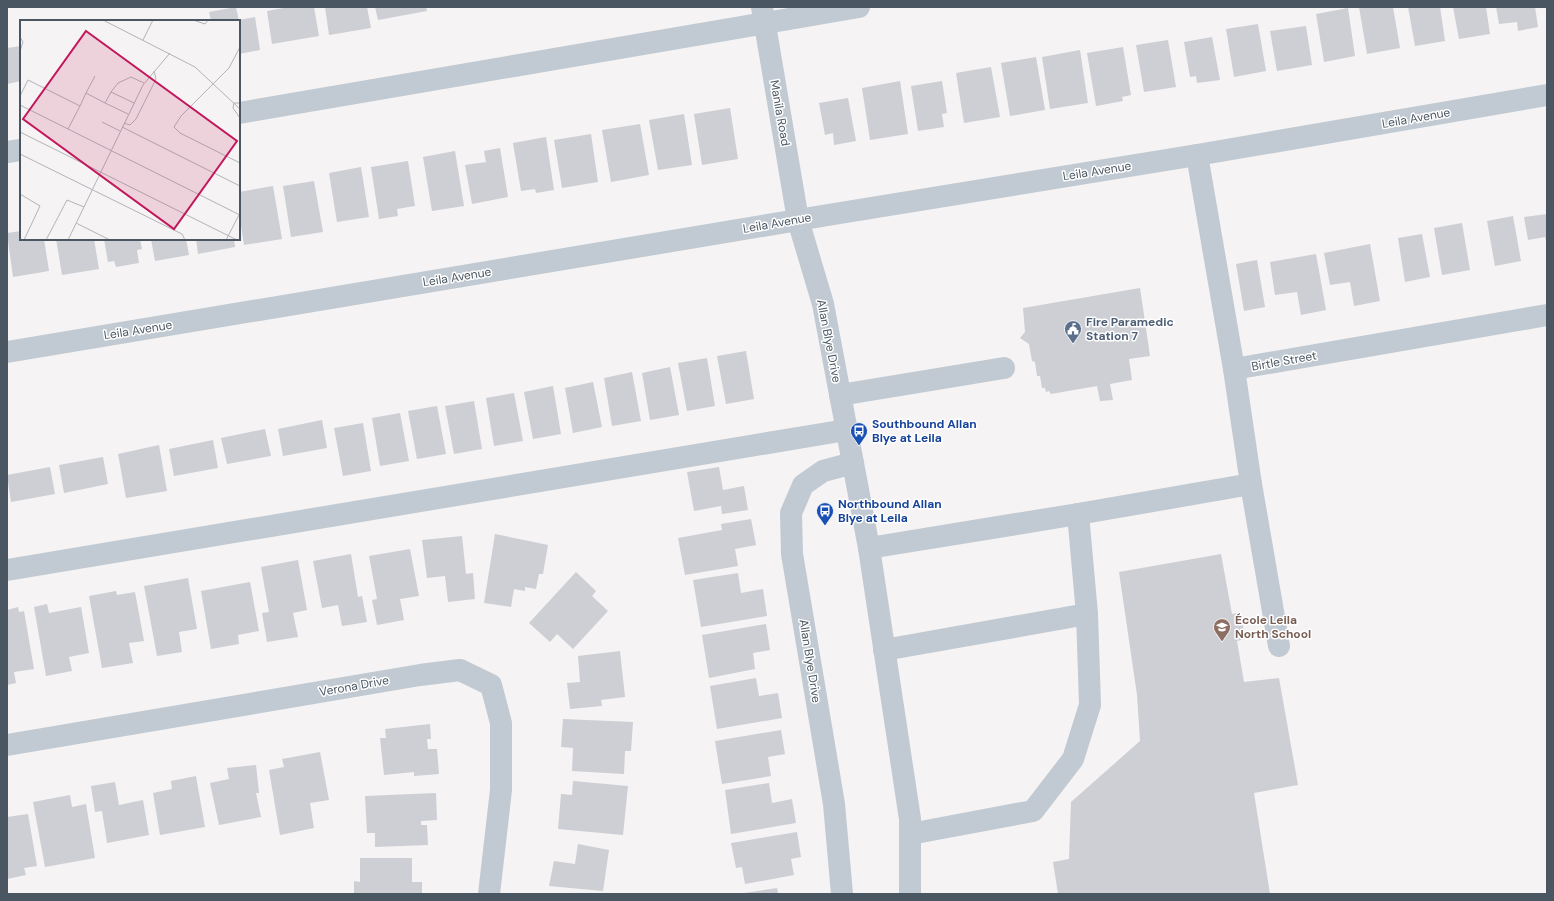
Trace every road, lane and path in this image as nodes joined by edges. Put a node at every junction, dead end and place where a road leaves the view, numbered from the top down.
1 (859, 7) edge
2 (763, 15) edge
3 (1547, 95) edge
4 (240, 113) edge
5 (20, 150) edge
6 (7, 152) edge
7 (1197, 155) junction
8 (798, 220) junction
9 (1547, 314) edge
10 (7, 352) edge
11 (1004, 368) dead end
12 (1234, 369) junction
13 (840, 395) junction
14 (846, 430) junction
15 (853, 463) junction
16 (1251, 484) junction
17 (1078, 514) junction
18 (869, 548) junction
19 (7, 570) edge
20 (1087, 614) junction
21 (1279, 646) dead end
22 (884, 650) junction
23 (7, 745) edge
24 (910, 834) junction
25 (489, 894) edge
26 (842, 894) edge
27 (910, 894) edge

1 - 2 street
2 - 4 street
2 - 8 street, Manila Road
3 - 7 street, Leila Avenue
5 - 6 street
7 - 8 street, Leila Avenue
7 - 12 street, Birtle Street
8 - 10 street, Leila Avenue
8 - 13 street, Allan Blye Drive
9 - 12 street, Birtle Street
11 - 13 street
12 - 16 street
13 - 14 street, Allan Blye Drive
14 - 15 street, Allan Blye Drive
14 - 19 street
15 - 18 street, Allan Blye Drive
15 - 26 street, Allan Blye Drive
16 - 17 street
16 - 21 street
17 - 18 street
17 - 20 street
18 - 22 street, Allan Blye Drive
20 - 22 street
20 - 24 street
22 - 24 street, Allan Blye Drive
23 - 25 street, Verona Drive
24 - 27 street, Allan Blye Drive

